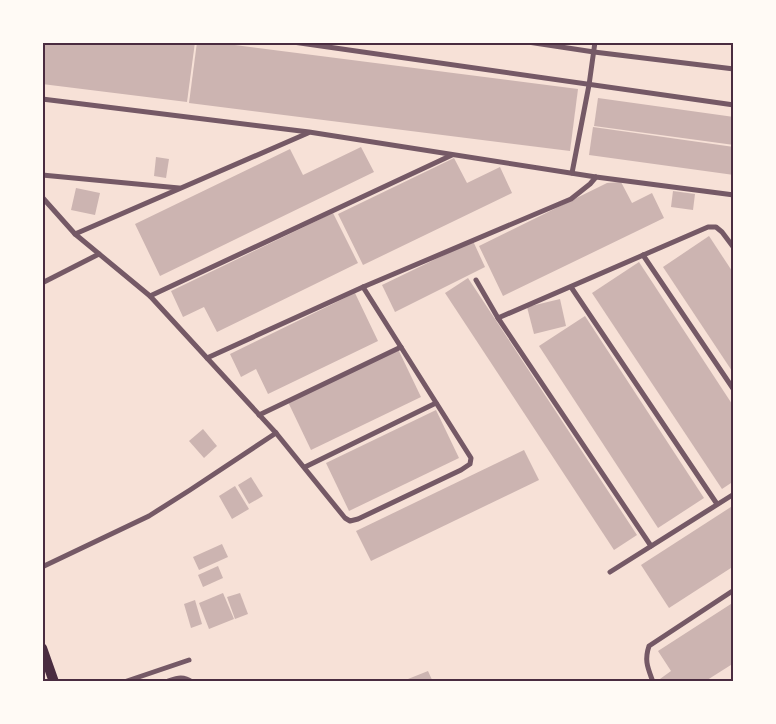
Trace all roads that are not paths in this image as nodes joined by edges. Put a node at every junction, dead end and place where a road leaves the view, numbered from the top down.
1 (293, 42) edge
2 (528, 42) edge
3 (595, 42) edge
4 (594, 52) junction
5 (734, 69) edge
6 (589, 85) junction
7 (42, 99) edge
8 (734, 105) edge
9 (309, 132) junction
10 (452, 155) junction
11 (572, 173) junction
12 (42, 175) edge
13 (596, 177) junction
14 (180, 189) junction
15 (734, 195) edge
16 (42, 197) edge
17 (75, 234) junction
18 (734, 248) edge
19 (99, 254) junction
20 (643, 255) junction
21 (476, 280) dead end
22 (42, 283) edge
23 (363, 287) junction
24 (571, 287) junction
25 (150, 296) junction
26 (498, 318) junction
27 (400, 347) junction
28 (207, 358) junction
29 (734, 390) edge
30 (436, 404) junction
31 (259, 415) junction
32 (276, 433) junction
33 (305, 467) junction
34 (734, 494) edge
35 (717, 504) junction
36 (651, 546) junction
37 (42, 568) edge
38 (610, 572) dead end
39 (734, 590) edge
40 (42, 648) edge
41 (189, 660) dead end
42 (54, 682) edge
43 (124, 682) edge
44 (164, 682) edge
45 (194, 682) edge
46 (653, 682) edge

1 - 6 street
2 - 4 street
3 - 4 street
4 - 5 street
4 - 6 street
6 - 8 street
6 - 11 street
7 - 9 street
9 - 10 street
9 - 14 street
10 - 11 street
10 - 25 street
11 - 13 street
12 - 14 street
13 - 15 street
13 - 23 street
14 - 17 street
16 - 17 street
17 - 19 street
18 - 20 street
19 - 22 street
19 - 25 street
20 - 24 street
20 - 29 street
21 - 26 street
23 - 27 street
23 - 28 street
24 - 26 street
24 - 35 street
25 - 28 street
26 - 36 street
27 - 30 street
27 - 31 street
28 - 31 street
30 - 33 street
30 - 33 street
31 - 32 street
32 - 33 street
32 - 37 street
34 - 35 street
35 - 36 street
36 - 38 street
39 - 46 street
40 - 42 main road
41 - 43 street
44 - 45 lane

